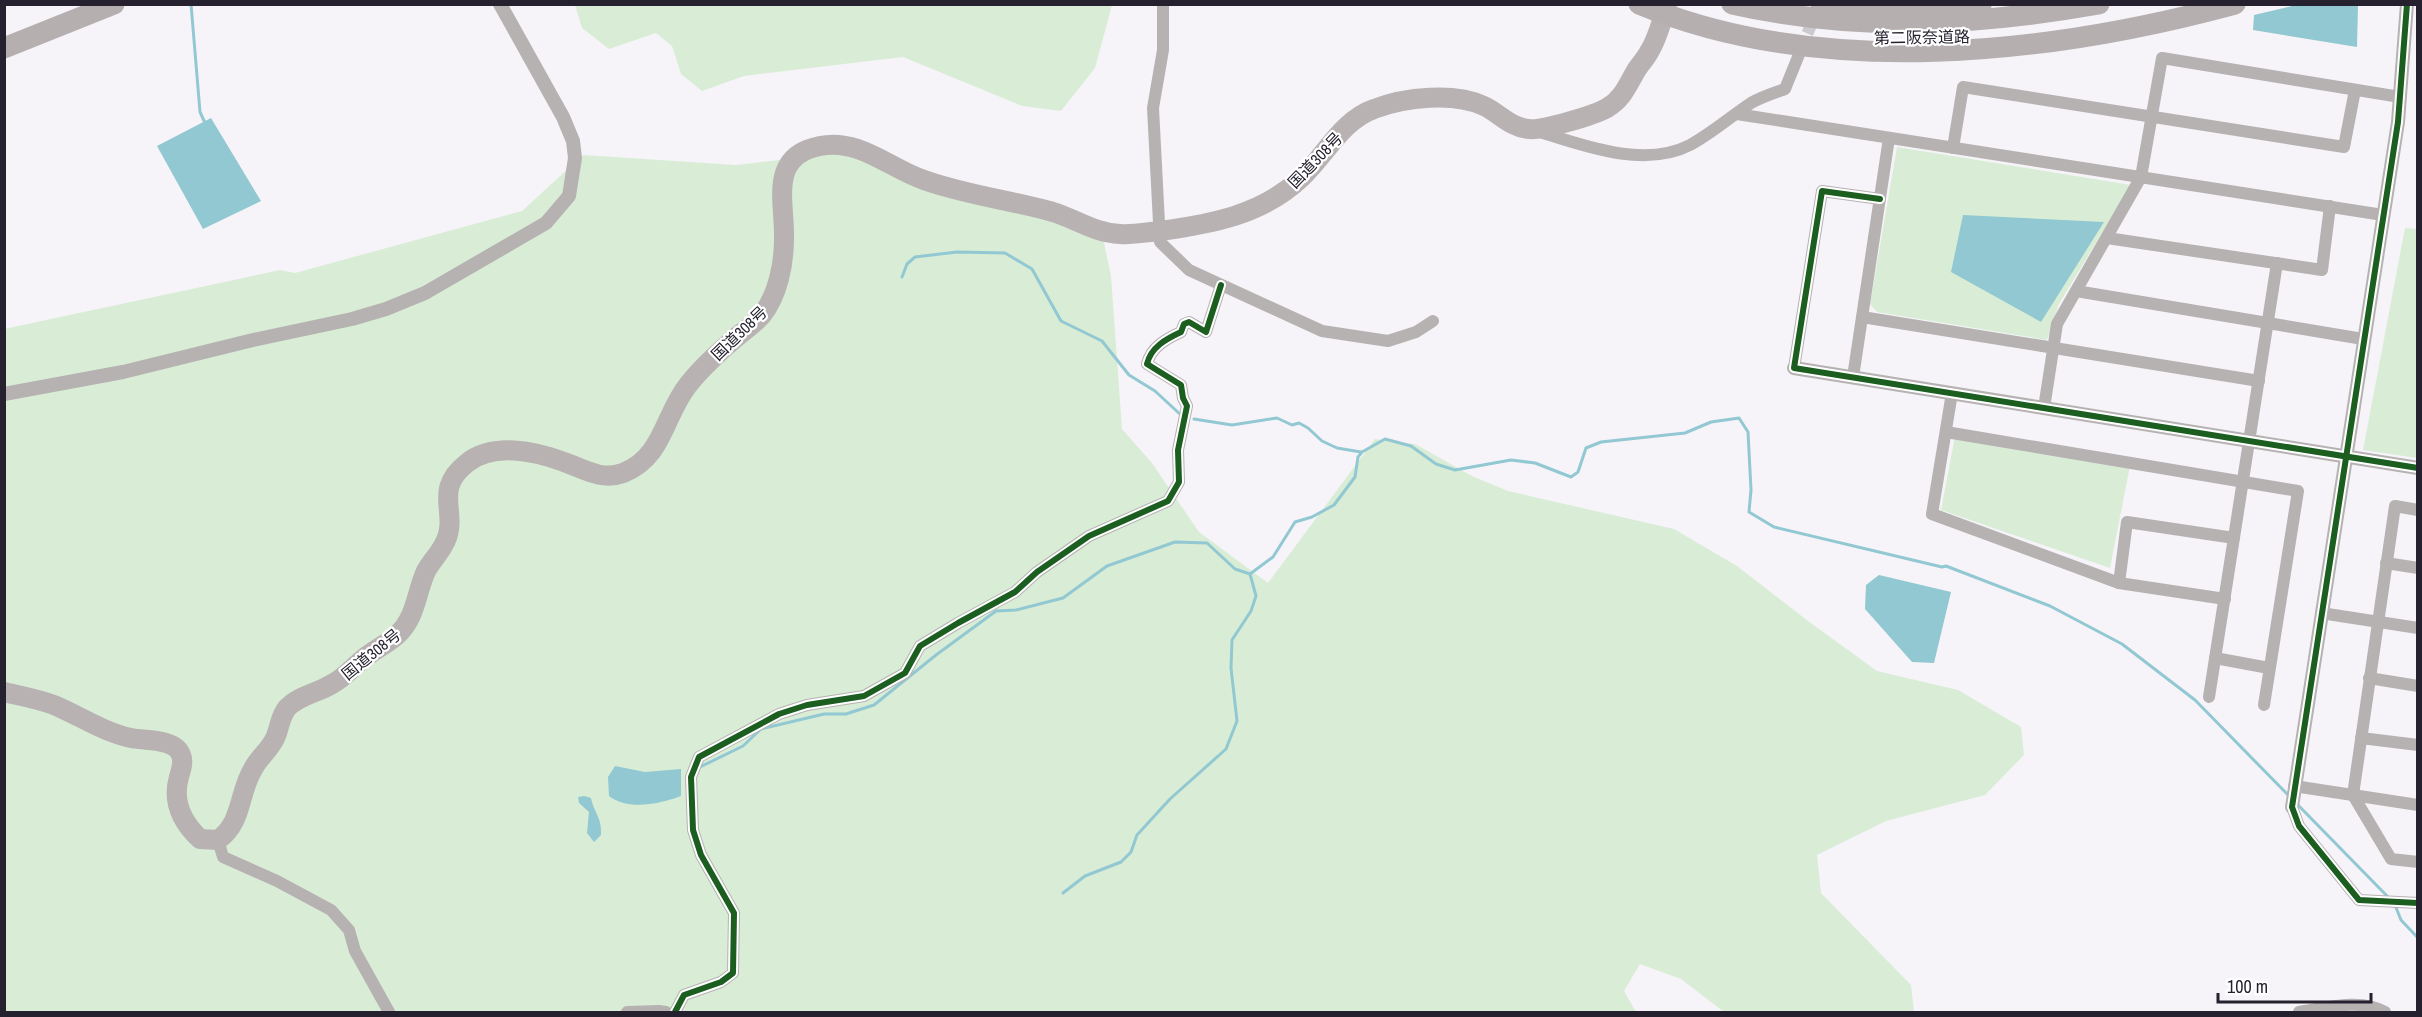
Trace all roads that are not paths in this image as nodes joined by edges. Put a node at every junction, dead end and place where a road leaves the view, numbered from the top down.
1 (74, 4) edge
2 (114, 4) edge
3 (500, 4) edge
4 (1163, 4) edge
5 (1640, 4) edge
6 (1669, 4) edge
7 (1814, 4) edge
8 (1995, 4) edge
9 (2100, 4) edge
10 (2174, 4) edge
11 (2235, 4) edge
12 (2407, 4) edge
13 (1726, 11) edge
14 (4, 32) edge
15 (4, 48) edge
16 (1800, 52) tunnel mouth
17 (2355, 90) junction
18 (2400, 97) junction
19 (1737, 114) junction
20 (2152, 116) junction
21 (1535, 130) junction
22 (1889, 138) junction
23 (1953, 148) junction
24 (2142, 177) junction
25 (1880, 199) junction
26 (2330, 206) junction
27 (2382, 214) junction
28 (1159, 231) junction
29 (2107, 238) junction
30 (2277, 264) junction
31 (1221, 285) junction
32 (2076, 291) junction
33 (1862, 317) junction
34 (1433, 321) dead end
35 (2268, 323) junction
36 (2363, 339) junction
37 (2053, 348) junction
38 (1794, 368) joint
39 (1853, 377) junction
40 (2259, 381) junction
41 (1952, 393) junction
42 (4, 394) edge
43 (2044, 408) junction
44 (1946, 432) junction
45 (2249, 441) junction
46 (2346, 457) junction
47 (2418, 468) edge
48 (2243, 481) junction
49 (2418, 510) edge
50 (2234, 538) junction
51 (2386, 563) junction
52 (2418, 568) edge
53 (2119, 583) junction
54 (2224, 599) junction
55 (2321, 613) junction
56 (2378, 622) junction
57 (2418, 628) edge
58 (2215, 658) junction
59 (2270, 668) junction
60 (2369, 678) junction
61 (2418, 686) edge
62 (4, 692) edge
63 (2209, 697) dead end
64 (2264, 705) dead end
65 (2361, 738) junction
66 (2418, 746) edge
67 (2294, 786) junction
68 (2353, 795) junction
69 (2418, 805) edge
70 (2292, 807) joint
71 (218, 840) junction
72 (2418, 862) edge
73 (2418, 903) edge
74 (389, 1012) edge
75 (627, 1012) edge
76 (666, 1012) edge
77 (675, 1012) edge
78 (2299, 1012) edge
79 (2385, 1012) edge

1 - 14 highway
2 - 15 highway
3 - 42 street
4 - 28 street
5 - 11 highway
6 - 13 highway, 第二阪奈道路
6 - 21 highway
7 - 8 highway
9 - 13 highway, 第二阪奈道路
10 - 13 highway, 第二阪奈道路
12 - 18 street
16 - 19 street
17 - 18 street
17 - 20 street
17 - 20 street
18 - 27 street
19 - 21 street
19 - 22 street
20 - 23 street
20 - 24 street
21 - 28 highway, 国道308号
22 - 23 street
22 - 25 street
23 - 24 street
24 - 26 street
24 - 29 street
25 - 33 street
25 - 38 street
26 - 27 street
26 - 30 street
27 - 36 street
28 - 31 street
28 - 71 highway, 国道308号
29 - 30 street
29 - 32 street
30 - 35 street
31 - 34 street
31 - 77 street
32 - 35 street
32 - 37 street
33 - 37 street
33 - 39 street
35 - 36 street
35 - 40 street
36 - 46 street
37 - 40 street
37 - 43 street
38 - 39 street
39 - 41 street
40 - 45 street
41 - 43 street
41 - 44 street
43 - 45 street
44 - 48 street
44 - 53 street
45 - 46 street
45 - 48 street
46 - 47 street
46 - 55 street
48 - 50 street
48 - 59 street
49 - 51 street
50 - 53 street
50 - 54 street
51 - 52 street
51 - 56 street
53 - 54 street
54 - 58 street
55 - 56 street
55 - 67 street
56 - 57 street
56 - 60 street
58 - 59 street
58 - 63 street
59 - 64 street
60 - 61 street
60 - 65 street
62 - 71 highway
65 - 66 street
65 - 68 street
67 - 68 street
67 - 70 street
68 - 69 street
68 - 72 street
70 - 73 street
71 - 74 street
75 - 76 street
78 - 79 street

